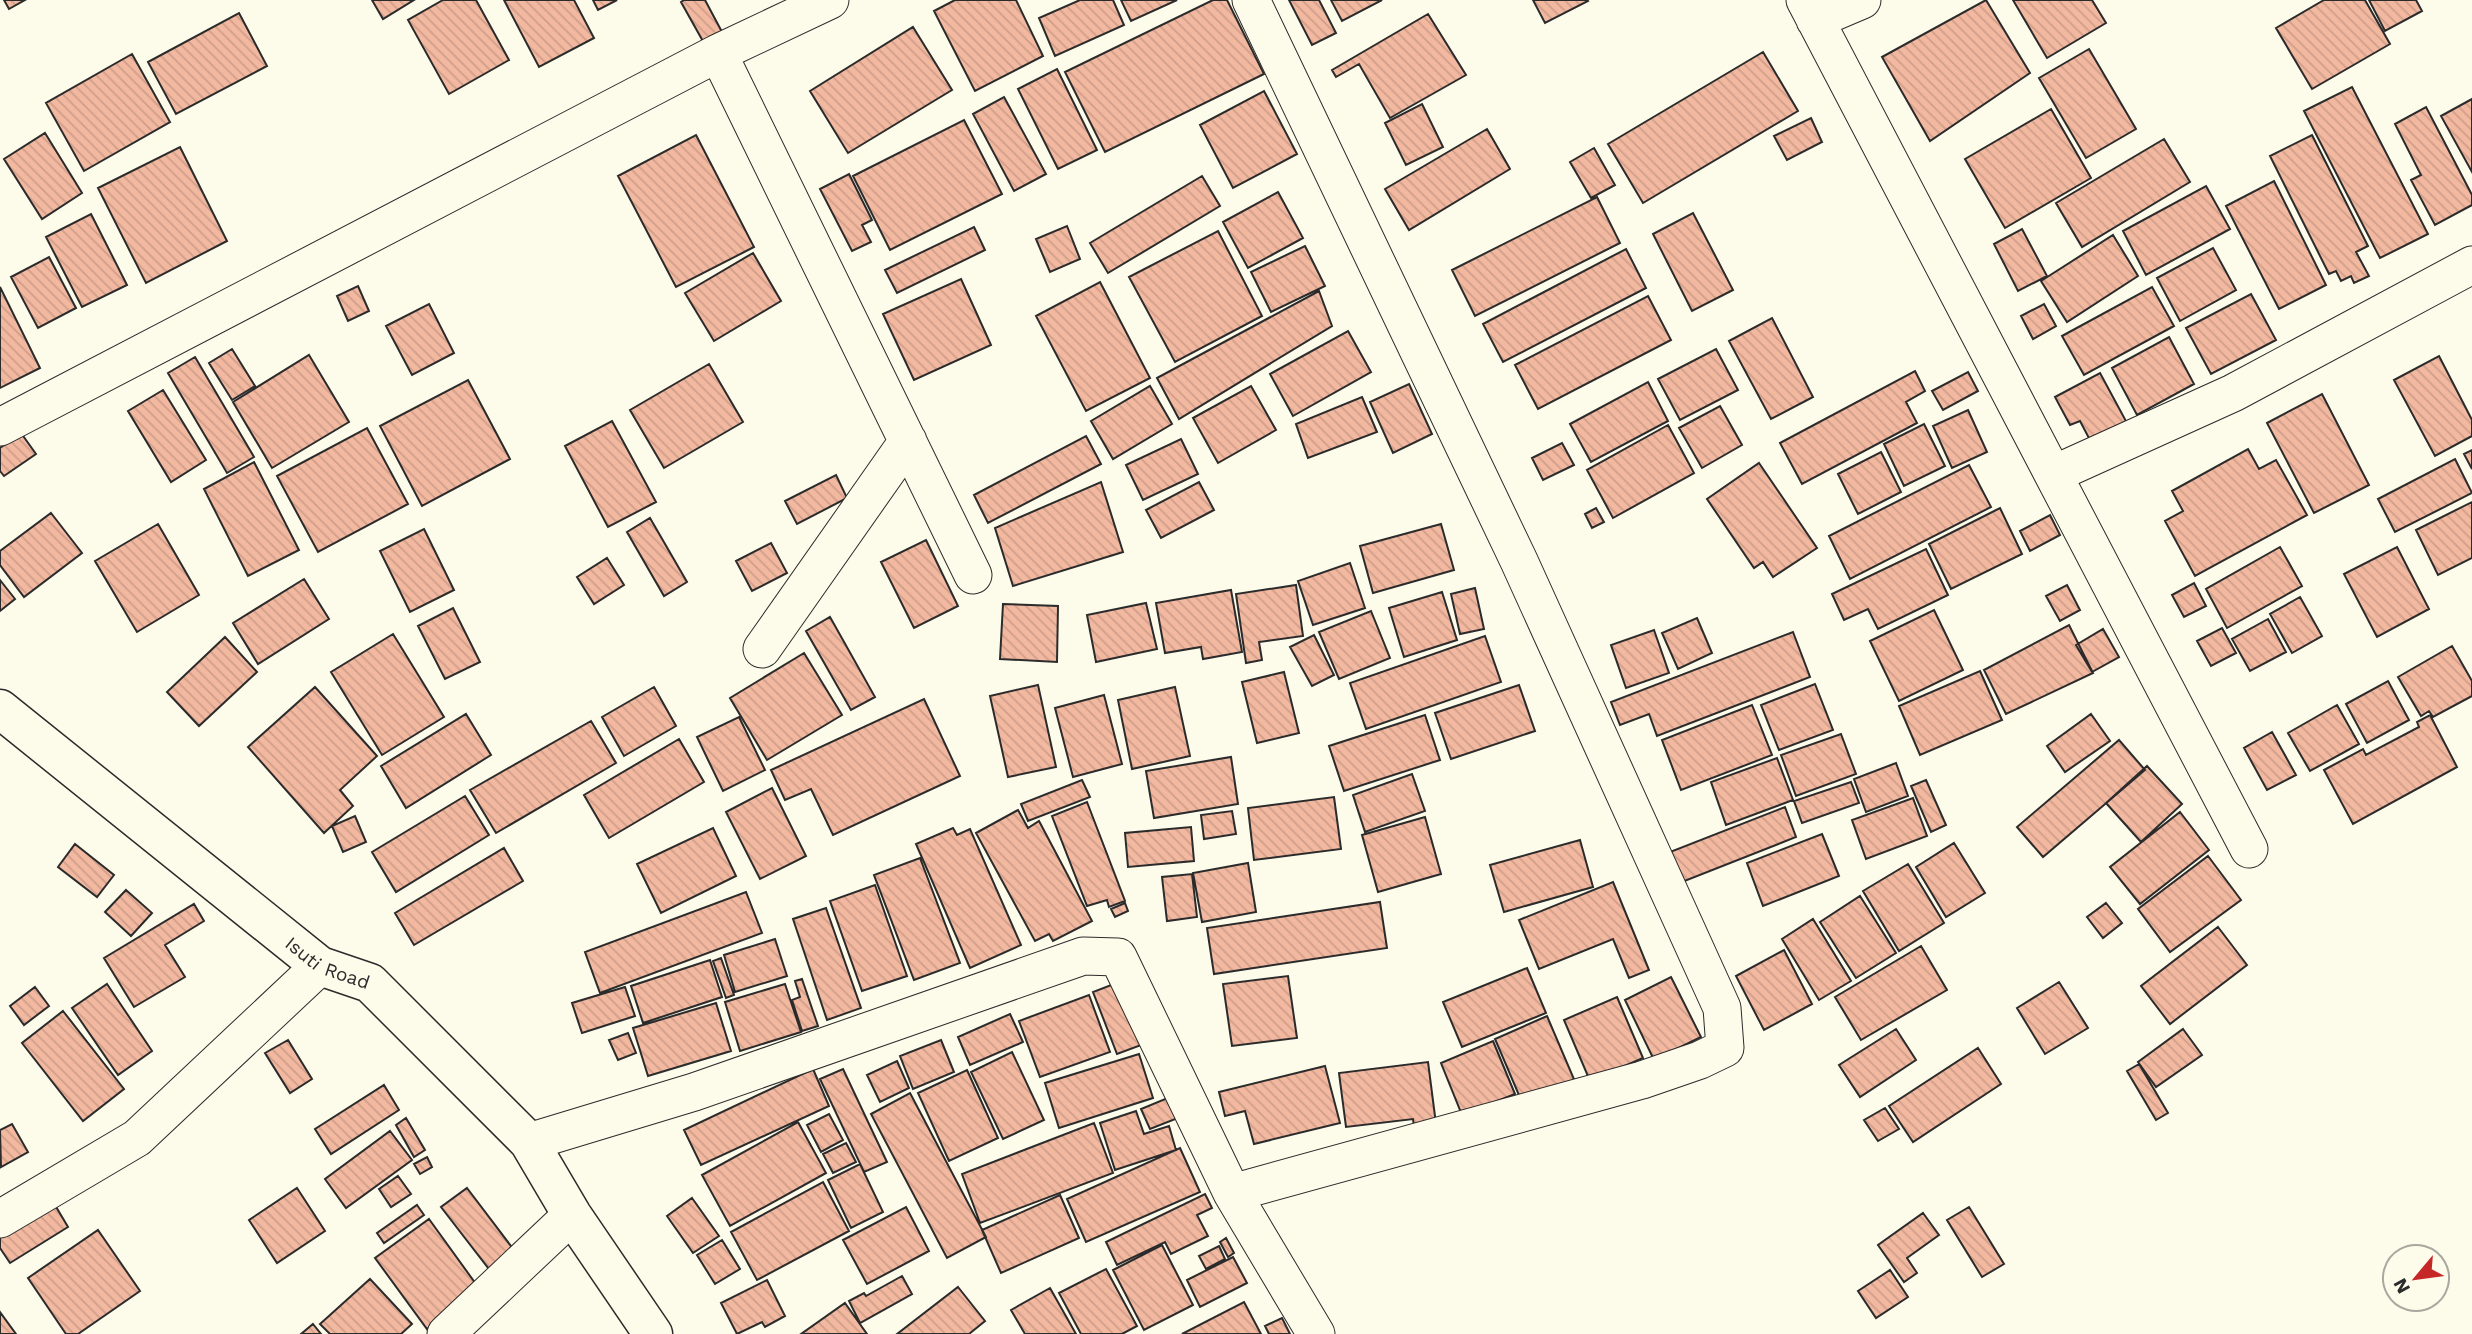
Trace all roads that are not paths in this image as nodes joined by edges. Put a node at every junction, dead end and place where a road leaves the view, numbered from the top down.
1 (830, 0) edge
2 (1251, 0) edge
3 (1862, 0) edge
4 (1810, 10) edge
5 (718, 53) junction
6 (2472, 265) edge
7 (0, 427) edge
8 (908, 441) junction
9 (2054, 474) junction
10 (973, 575) dead end
11 (762, 649) dead end
12 (0, 709) edge
13 (2249, 849) dead end
14 (320, 966) junction
15 (529, 1142) junction
16 (1232, 1193) junction
17 (572, 1215) junction
18 (0, 1219) edge
19 (446, 1334) edge
20 (653, 1334) edge
21 (1316, 1334) edge

1 - 5 street
2 - 16 street
3 - 4 street
4 - 9 street
5 - 7 street
5 - 8 street
6 - 9 street
8 - 10 street
8 - 11 street
9 - 13 street
12 - 14 street, Isuti Road
14 - 15 street, Isuti Road
14 - 18 street
15 - 16 street
15 - 17 street, Isuti Road
16 - 21 street
17 - 19 street
17 - 20 street, Isuti Road

